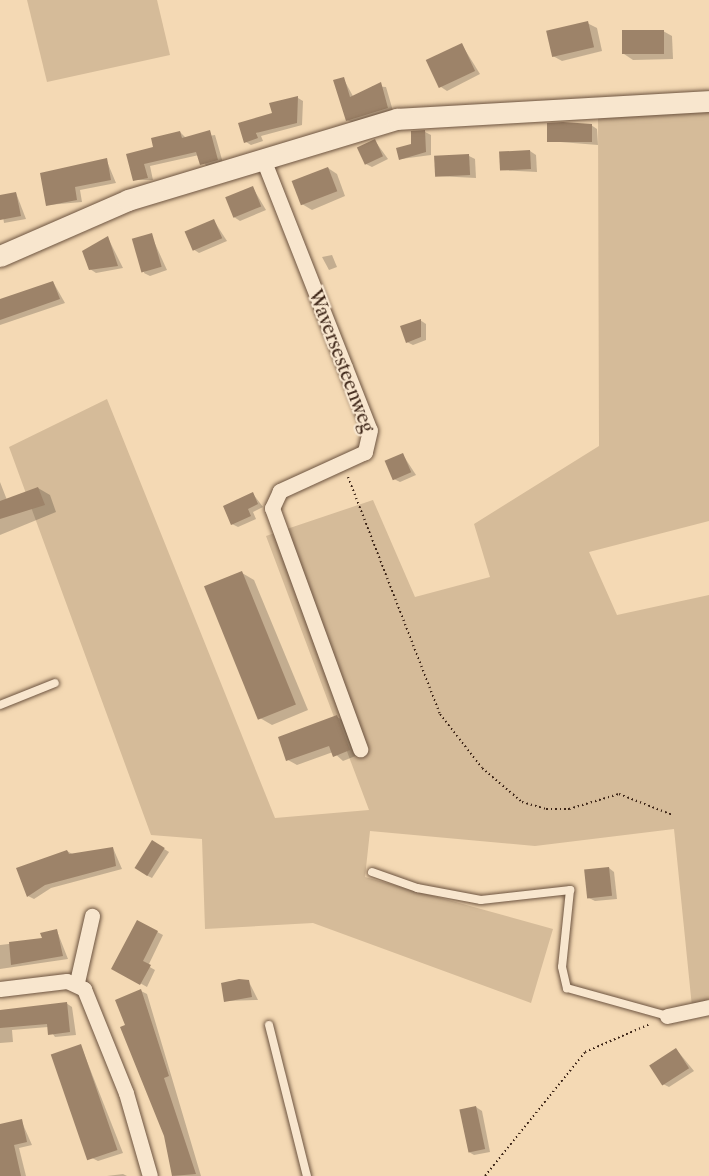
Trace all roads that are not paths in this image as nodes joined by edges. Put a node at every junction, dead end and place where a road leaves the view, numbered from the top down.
1 (709, 100) edge
2 (263, 159) junction
3 (0, 256) edge
4 (56, 683) dead end
5 (0, 705) edge
6 (360, 749) dead end
7 (372, 872) dead end
8 (92, 916) dead end
9 (77, 982) junction
10 (0, 989) edge
11 (709, 1007) edge
12 (667, 1016) joint
13 (269, 1025) dead end
14 (150, 1176) edge
15 (307, 1176) edge

1 - 2 street
2 - 3 street
2 - 6 street, Waversesteenweg
4 - 5 lane
7 - 12 lane
8 - 9 street
9 - 10 street
9 - 14 street
11 - 12 street
13 - 15 lane

